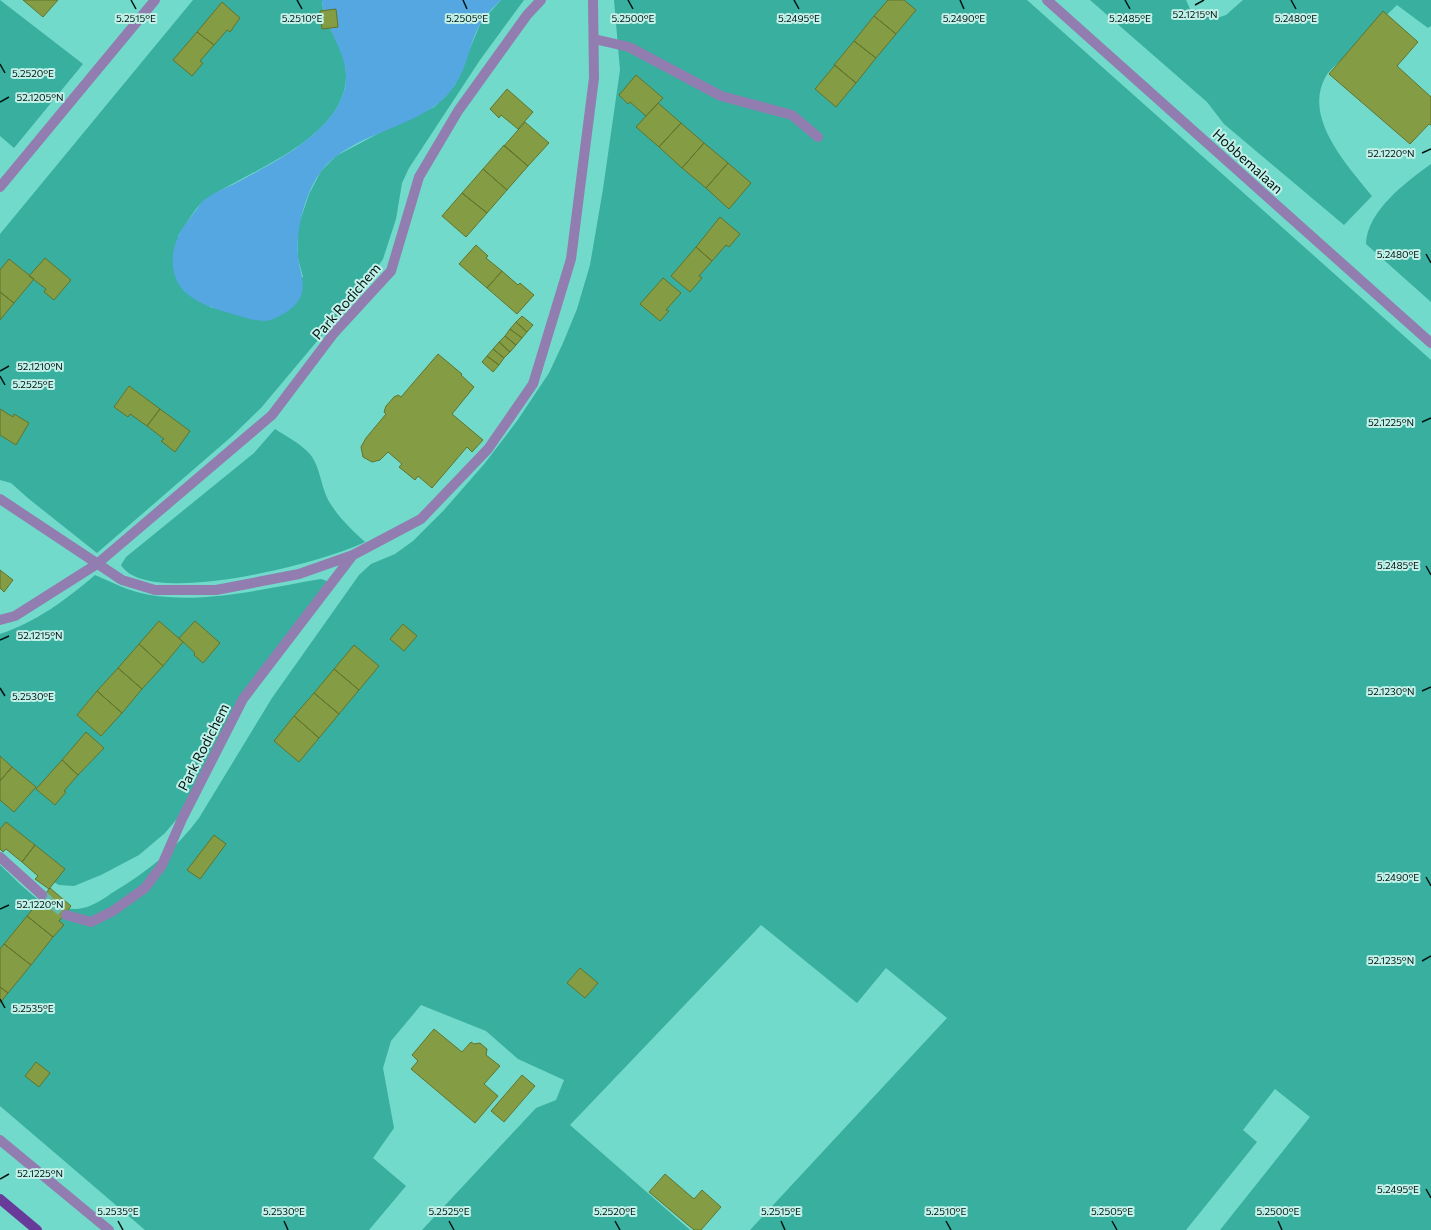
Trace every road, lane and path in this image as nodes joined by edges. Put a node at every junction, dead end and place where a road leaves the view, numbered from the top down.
1 (156, 0) edge
2 (541, 0) edge
3 (593, 0) edge
4 (1047, 0) edge
5 (594, 39) junction
6 (818, 137) dead end
7 (0, 187) edge
8 (1431, 343) edge
9 (0, 499) edge
10 (353, 555) junction
11 (97, 564) junction
12 (0, 620) edge
13 (0, 856) edge
14 (42, 895) tunnel mouth
15 (66, 915) tunnel mouth
16 (0, 1140) edge
17 (0, 1199) edge
18 (37, 1230) edge
19 (109, 1230) edge

1 - 7 street
2 - 11 street, Park Rodichem
3 - 5 street, Park Rodichem
4 - 8 street, Hobbemalaan
5 - 6 street
5 - 10 street, Park Rodichem
9 - 11 street, Park Rodichem
10 - 11 street, Park Rodichem
10 - 15 street, Park Rodichem
11 - 12 street, Park Rodichem
13 - 14 street
16 - 19 street
17 - 18 main road

